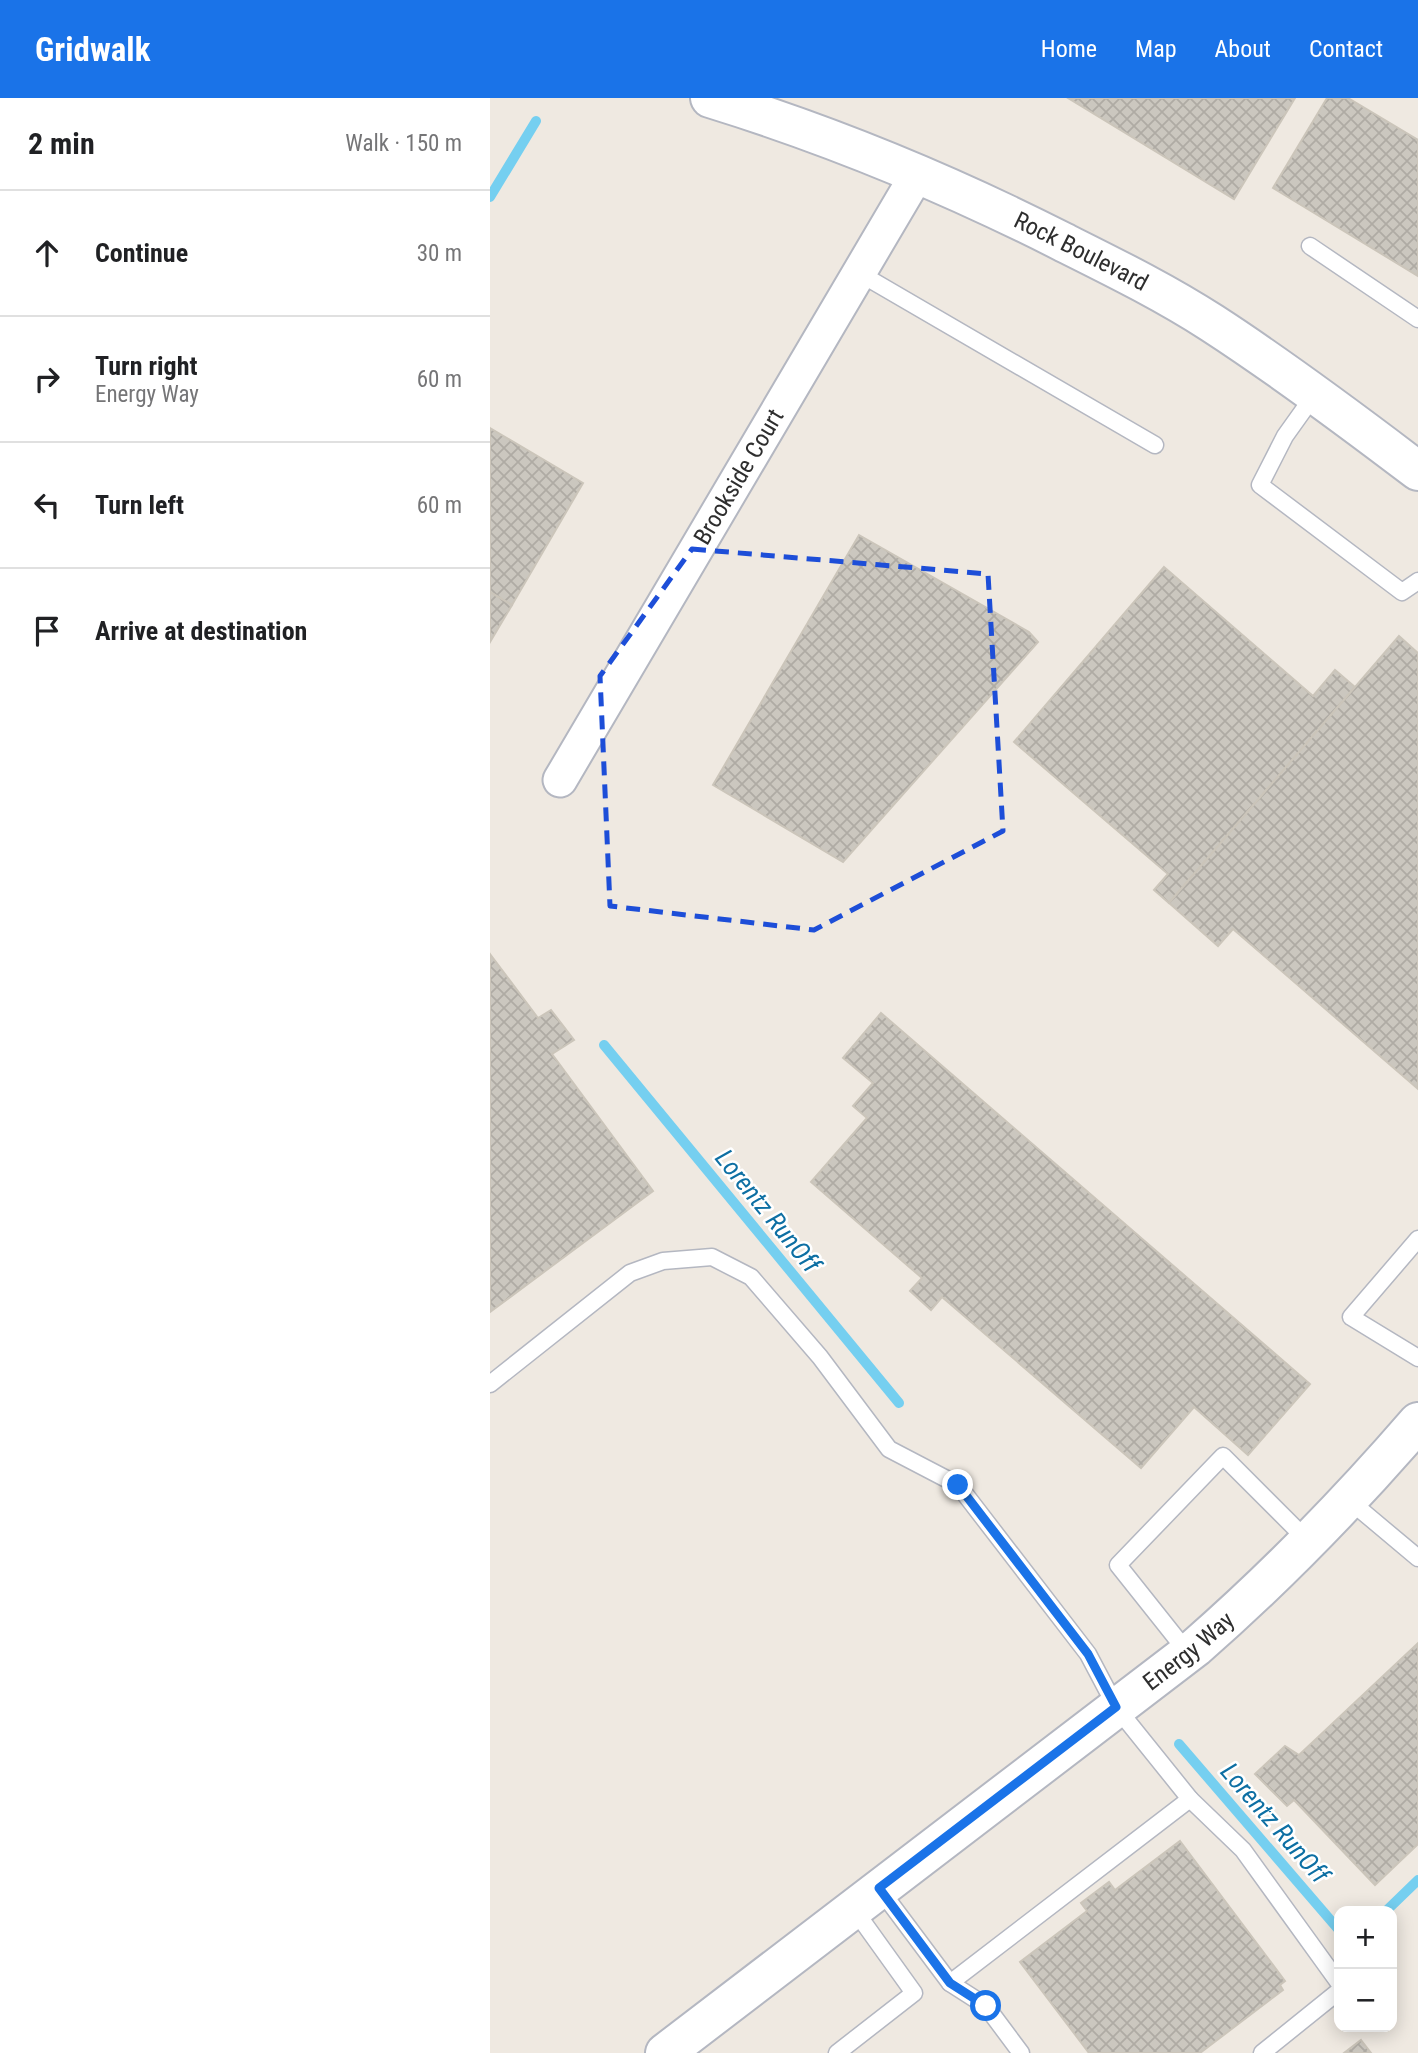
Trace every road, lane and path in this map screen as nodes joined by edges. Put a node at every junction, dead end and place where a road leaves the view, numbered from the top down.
1 (710, 98) edge
2 (918, 173) junction
3 (1310, 246) dead end
4 (859, 273) junction
5 (1418, 319) edge
6 (1315, 394) junction
7 (1155, 444) dead end
8 (1418, 471) edge
9 (1418, 581) edge
10 (560, 780) dead end
11 (1418, 1239) edge
12 (1418, 1358) edge
13 (490, 1384) edge
14 (1418, 1422) edge
15 (1350, 1501) junction
16 (1309, 1543) junction
17 (1418, 1558) edge
18 (1188, 1653) junction
19 (1116, 1707) junction
20 (1189, 1799) junction
21 (866, 1898) junction
22 (1334, 1976) edge
23 (950, 1983) junction
24 (1334, 1995) edge
25 (682, 2048) edge
26 (837, 2053) edge
27 (1021, 2053) edge
28 (1262, 2053) edge

1 - 2 street, Rock Boulevard
2 - 4 street, Brookside Court
2 - 6 street, Rock Boulevard
3 - 5 lane
4 - 7 lane
4 - 10 street, Brookside Court
6 - 8 street, Rock Boulevard
6 - 9 lane
11 - 12 lane
13 - 19 lane
14 - 15 street, Energy Way
15 - 16 street, Energy Way
15 - 17 lane
16 - 18 street, Energy Way
16 - 18 lane
18 - 19 street, Energy Way
19 - 20 lane
19 - 21 street, Energy Way
20 - 22 lane
20 - 23 lane
21 - 23 lane
21 - 25 street, Energy Way
21 - 26 lane
23 - 27 lane
24 - 28 lane

